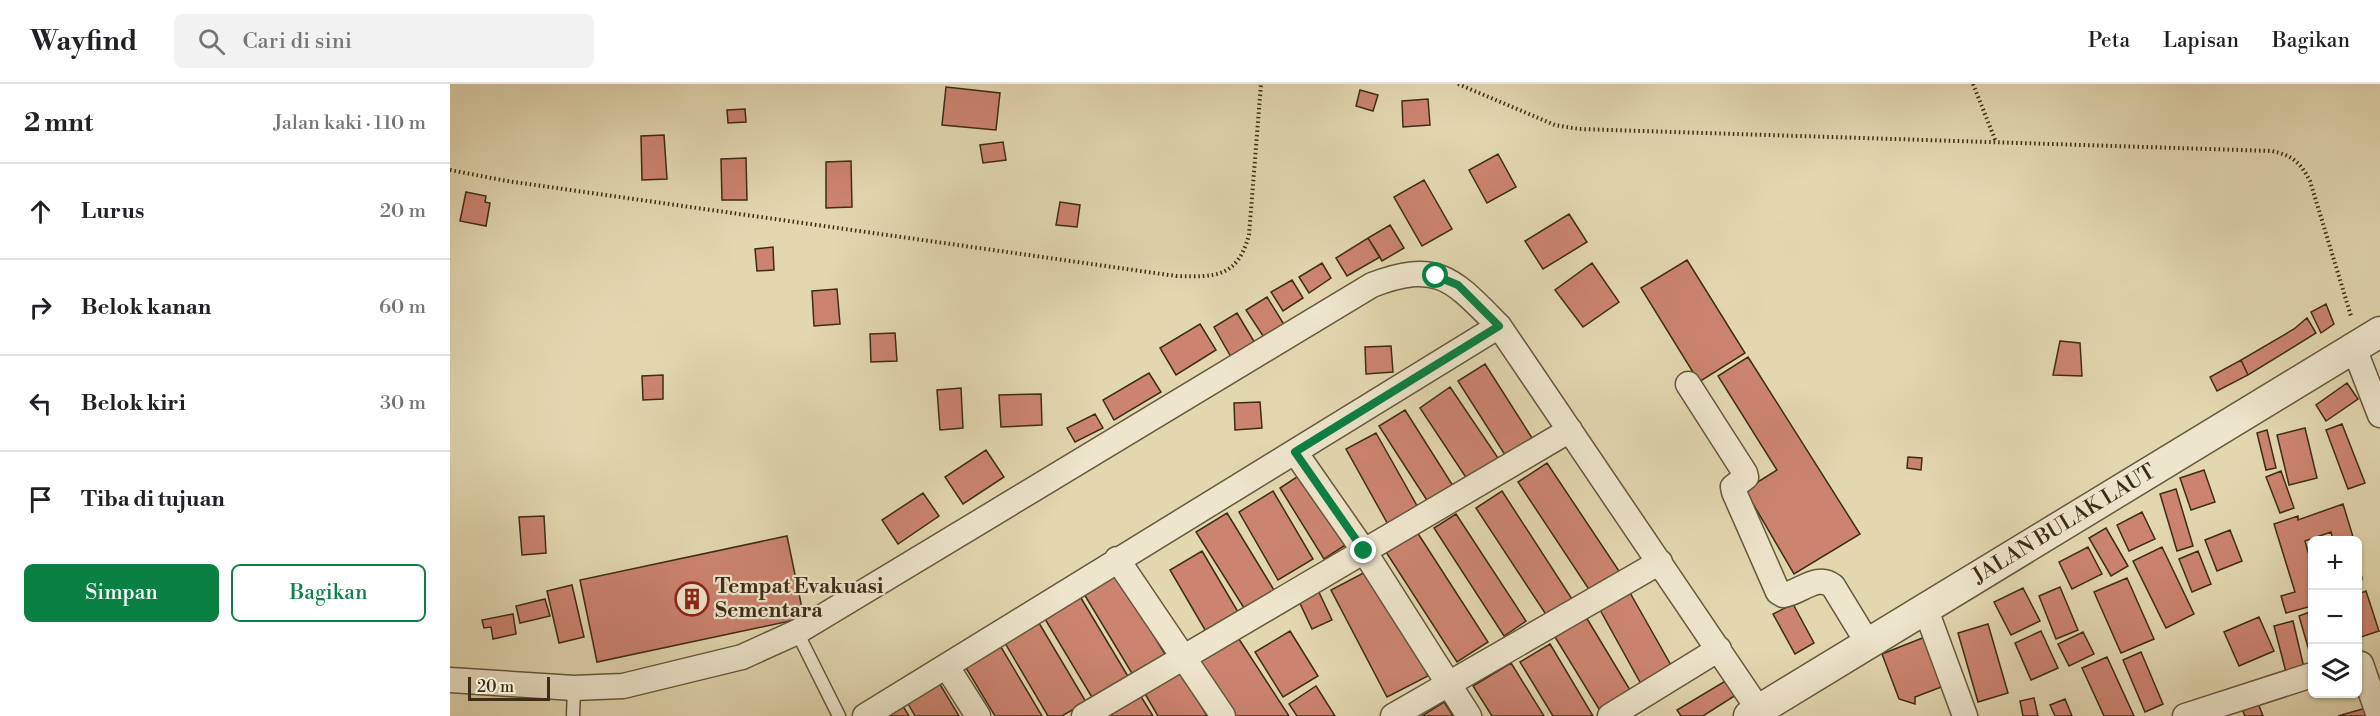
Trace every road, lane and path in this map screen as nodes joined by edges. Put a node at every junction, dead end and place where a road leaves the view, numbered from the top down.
1 (1261, 84) edge
2 (1458, 84) edge
3 (1973, 84) edge
4 (1996, 142) junction
5 (450, 170) edge
6 (1499, 326) junction
7 (2365, 341) edge
8 (1688, 384) dead end
9 (2380, 415) edge
10 (1570, 429) junction
11 (1295, 452) junction
12 (1364, 551) junction
13 (1117, 559) junction
14 (1660, 562) junction
15 (1926, 610) junction
16 (797, 632) junction
17 (1869, 645) junction
18 (1719, 649) junction
19 (1183, 657) junction
20 (2366, 664) edge
21 (947, 667) junction
22 (2308, 677) edge
23 (450, 680) edge
24 (1448, 684) junction
25 (574, 688) junction
26 (1754, 713) edge
27 (573, 716) edge
28 (839, 716) edge
29 (865, 716) edge
30 (978, 716) edge
31 (1084, 716) edge
32 (1223, 716) edge
33 (1393, 716) edge
34 (1469, 716) edge
35 (1610, 716) edge
36 (1965, 716) edge
37 (2184, 716) edge
38 (2379, 716) edge

1 - 5 path
2 - 4 path
3 - 4 path
4 - 7 path
6 - 10 street
6 - 11 street
6 - 16 street
7 - 9 street
7 - 15 street, JALAN BULAK LAUT
8 - 17 street
10 - 12 street
10 - 14 street
11 - 12 street
11 - 13 street
12 - 19 street
12 - 24 street
13 - 19 street
13 - 21 street
14 - 18 street
14 - 24 street
15 - 17 street, JALAN BULAK LAUT
15 - 36 street
16 - 25 street
16 - 28 lane
17 - 26 street, JALAN BULAK LAUT
18 - 26 street
18 - 35 street
19 - 31 street
19 - 32 street
20 - 38 street
21 - 29 street
21 - 30 street
22 - 37 street
23 - 25 street
24 - 33 street
24 - 34 street
25 - 27 lane

